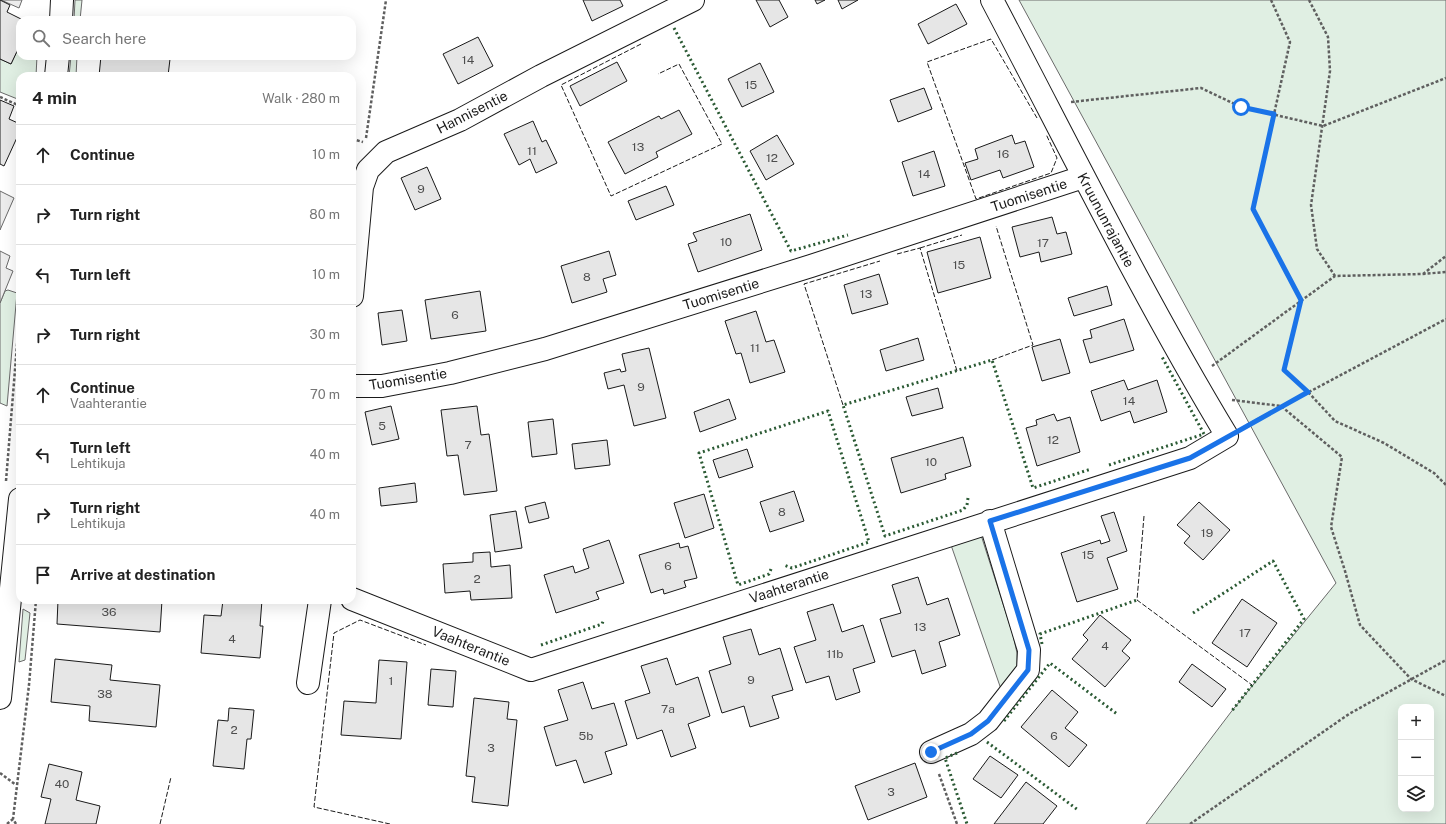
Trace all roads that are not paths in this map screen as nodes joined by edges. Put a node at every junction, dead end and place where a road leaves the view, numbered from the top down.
1 (62, 0) edge
2 (693, 0) edge
3 (992, 0) edge
4 (61, 16) edge
5 (58, 60) edge
6 (56, 72) edge
7 (1083, 177) junction
8 (356, 252) edge
9 (356, 386) edge
10 (1227, 436) joint
11 (16, 519) edge
12 (990, 521) junction
13 (7, 565) edge
14 (356, 601) edge
15 (319, 604) edge
16 (308, 684) dead end
17 (0, 698) edge
18 (931, 752) road end

1 - 4 street
2 - 8 street, Hannisentie
3 - 7 street, Kruununrajantie
5 - 6 street
7 - 9 street, Tuomisentie
7 - 10 street, Kruununrajantie
10 - 12 street, Vaahterantie
11 - 13 street
12 - 14 street, Vaahterantie
12 - 18 street
13 - 17 street
15 - 16 street

